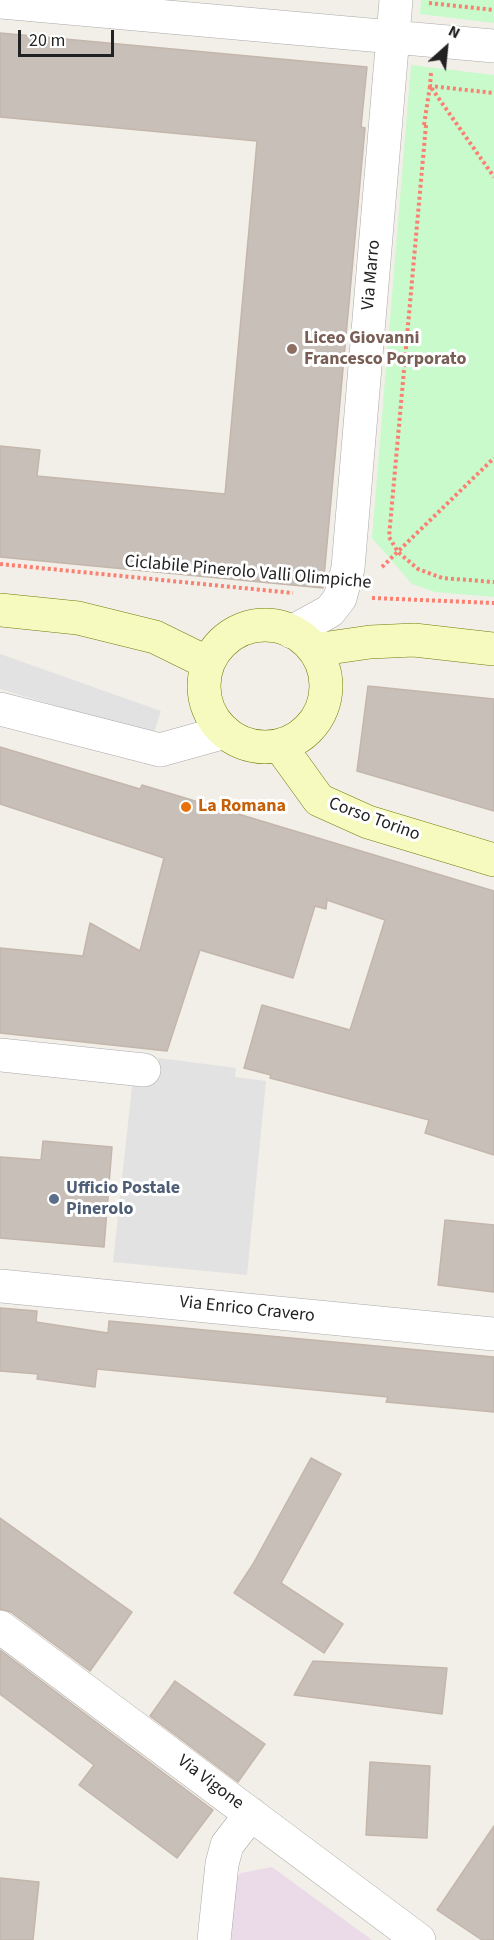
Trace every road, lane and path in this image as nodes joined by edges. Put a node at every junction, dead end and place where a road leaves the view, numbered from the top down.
1 (396, 0) edge
2 (439, 0) edge
3 (0, 2) edge
4 (434, 2) edge
5 (494, 10) edge
6 (393, 38) junction
7 (494, 46) edge
8 (385, 122) junction
9 (426, 125) junction
10 (494, 177) edge
11 (494, 458) edge
12 (398, 552) junction
13 (0, 564) edge
14 (374, 574) dead end
15 (494, 582) edge
16 (373, 586) dead end
17 (356, 598) junction
18 (494, 603) edge
19 (0, 610) edge
20 (304, 641) junction
21 (370, 642) junction
22 (494, 649) edge
23 (208, 663) junction
24 (0, 709) edge
25 (225, 732) junction
26 (280, 746) junction
27 (494, 860) edge
28 (0, 1055) edge
29 (144, 1070) dead end
30 (0, 1286) edge
31 (494, 1334) edge
32 (0, 1627) edge
33 (251, 1814) junction
34 (214, 1940) edge
35 (419, 1940) edge

1 - 6 street, Via Marro
2 - 4 path
3 - 6 street
4 - 5 path
6 - 7 street
6 - 8 street, Via Marro
8 - 9 path
8 - 17 street, Via Marro
9 - 10 path
9 - 12 path
11 - 12 path
12 - 14 path
12 - 15 path
13 - 17 path, Ciclabile Pinerolo Valli Olimpiche
16 - 17 path
17 - 18 path, Ciclabile Pinerolo Valli Olimpiche
17 - 20 street
17 - 21 path
19 - 23 main road
20 - 21 main road
20 - 23 main road
20 - 26 main road
21 - 22 main road
23 - 25 main road
24 - 25 street
25 - 26 main road
26 - 27 main road, Corso Torino
28 - 29 street
30 - 31 street, Via Enrico Cravero
32 - 33 street, Via Vigone
33 - 34 street
33 - 35 street, Via Vigone

